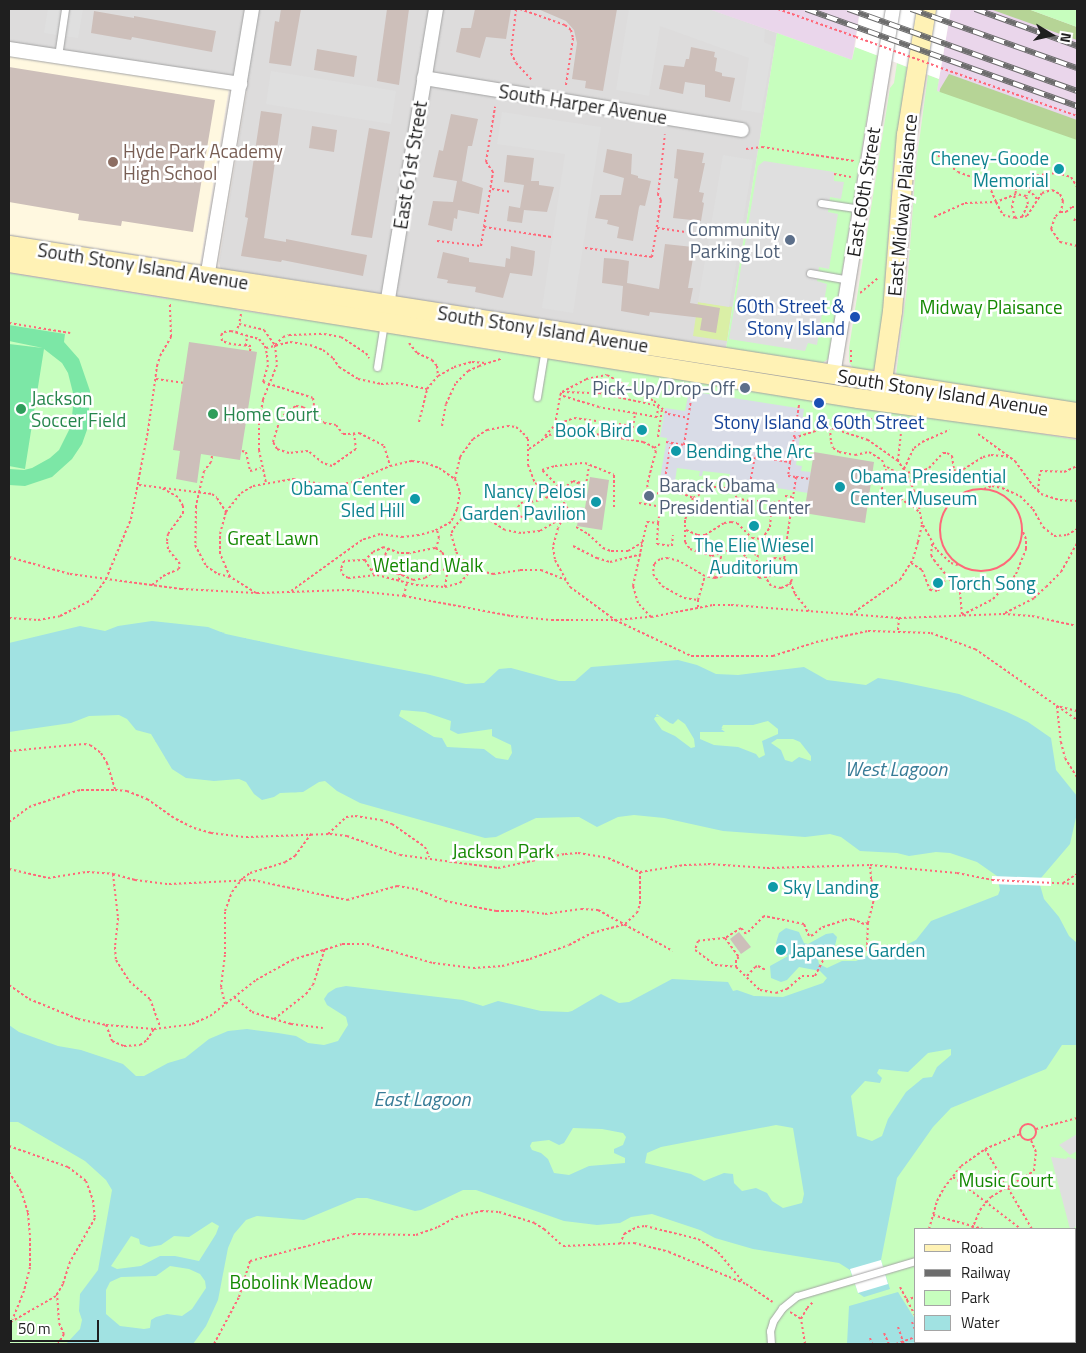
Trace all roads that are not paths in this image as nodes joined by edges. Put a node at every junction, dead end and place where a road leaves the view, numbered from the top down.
1 (65, 9) edge
2 (252, 9) edge
3 (436, 9) edge
4 (893, 9) edge
5 (926, 9) edge
6 (9, 48) edge
7 (58, 56) junction
8 (424, 78) junction
9 (240, 84) junction
10 (742, 130) dead end
11 (822, 203) dead end
12 (860, 209) junction
13 (9, 245) edge
14 (9, 262) edge
15 (810, 273) dead end
16 (849, 280) junction
17 (206, 285) junction
18 (385, 313) junction
19 (546, 339) junction
20 (377, 367) dead end
21 (833, 375) junction
22 (537, 397) dead end
23 (879, 401) junction
24 (1077, 412) edge
25 (1077, 428) edge
26 (914, 1261) edge
27 (770, 1344) edge

1 - 7 lane
2 - 9 street
3 - 8 street, East 61st Street
4 - 12 street, East 60th Street
5 - 23 main road, East Midway Plaisance
6 - 7 street
7 - 9 street
8 - 10 street, South Harper Avenue
8 - 18 street, East 61st Street
9 - 17 street
11 - 12 lane
12 - 16 street, East 60th Street
13 - 17 main road, South Stony Island Avenue
14 - 17 main road, South Stony Island Avenue
15 - 16 lane
16 - 21 street, East 60th Street
17 - 18 main road, South Stony Island Avenue
18 - 19 main road, South Stony Island Avenue
18 - 20 lane
19 - 21 main road, South Stony Island Avenue
19 - 22 lane
19 - 23 main road, South Stony Island Avenue
21 - 23 main road, South Stony Island Avenue
23 - 24 main road, South Stony Island Avenue
23 - 25 main road, South Stony Island Avenue
26 - 27 lane

